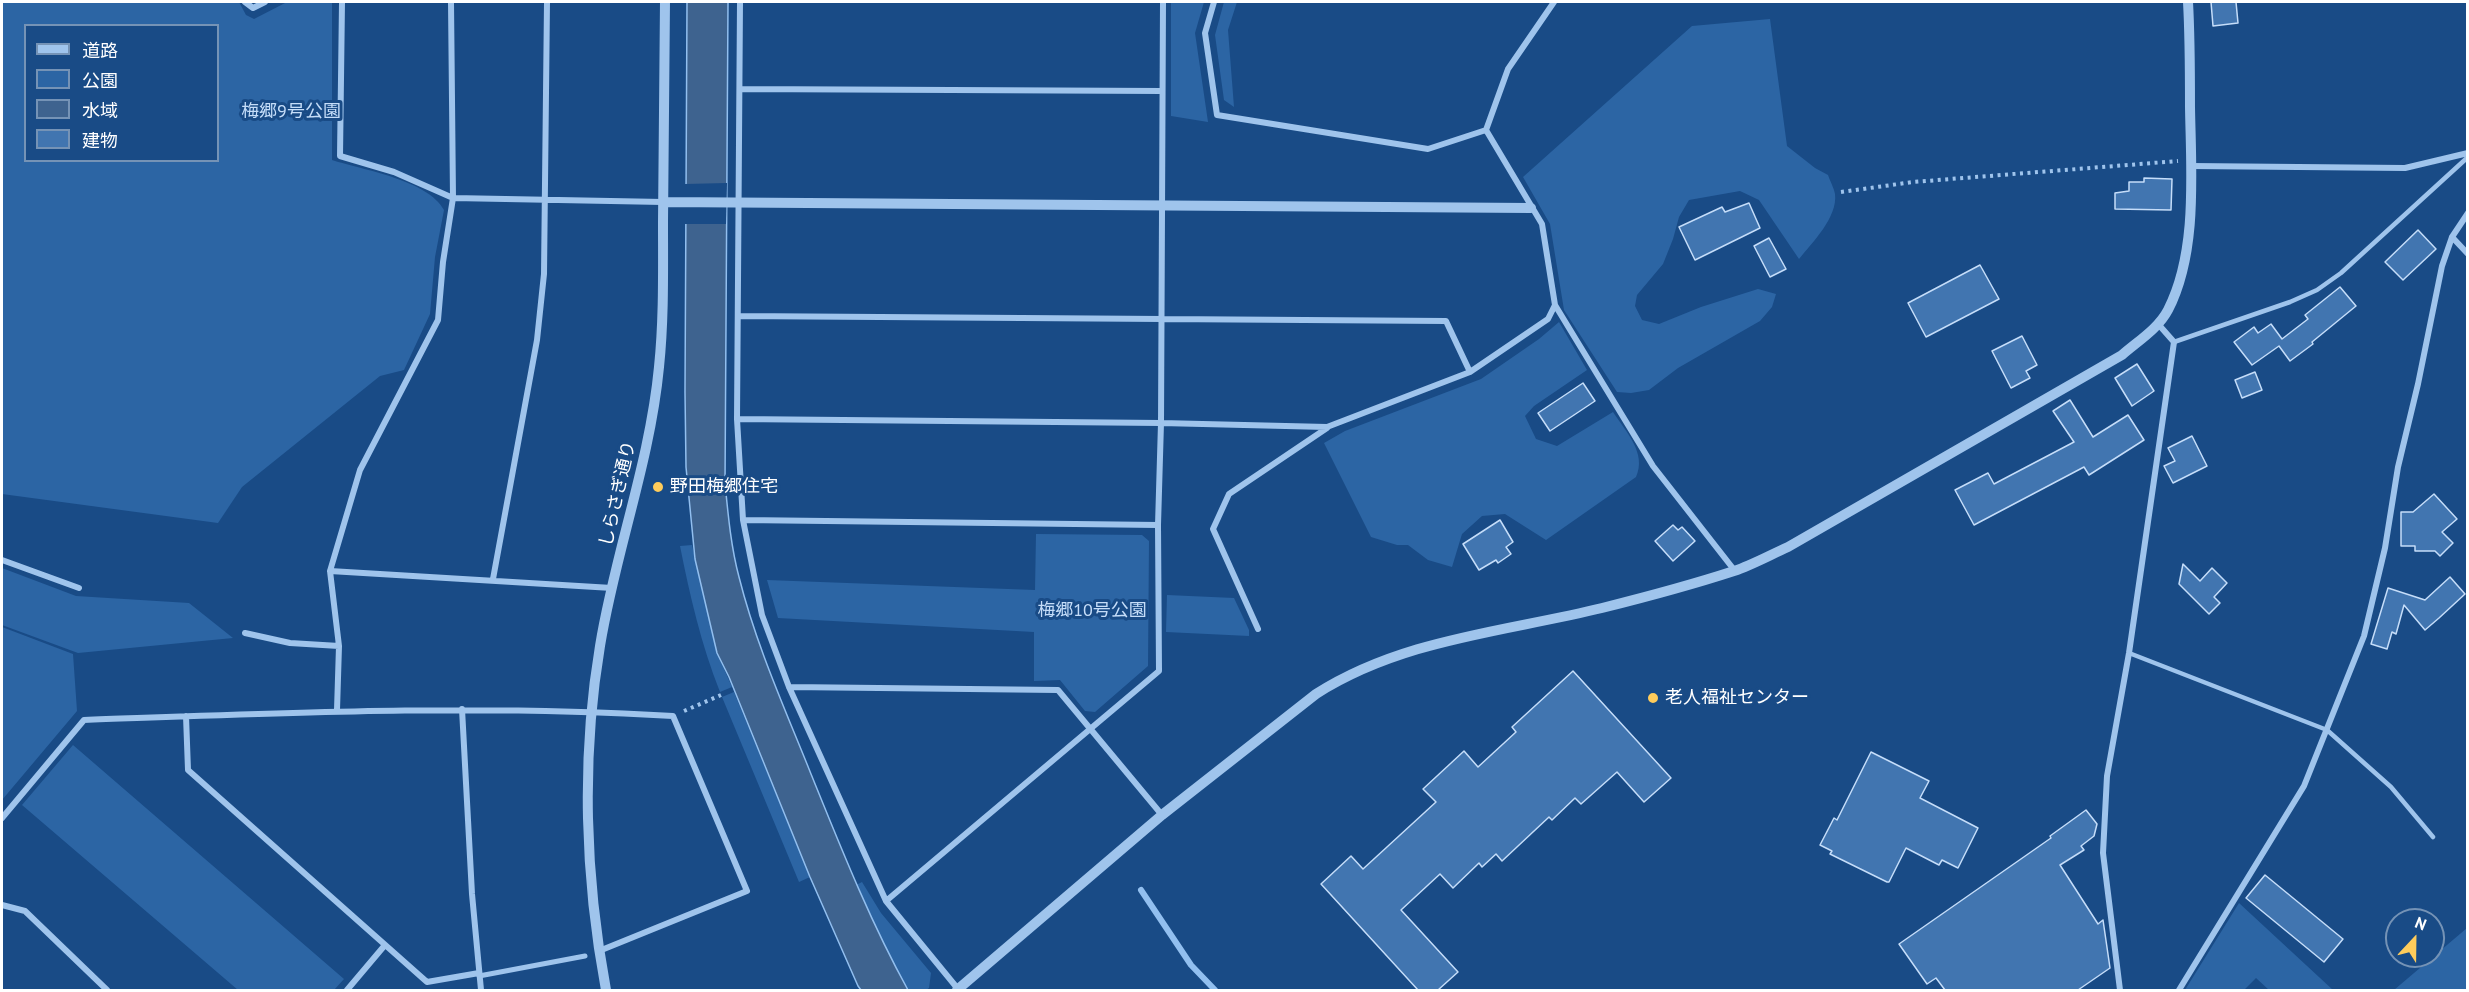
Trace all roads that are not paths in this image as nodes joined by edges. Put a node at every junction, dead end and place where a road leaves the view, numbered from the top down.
1 (245, 2) edge
2 (265, 2) edge
3 (342, 2) edge
4 (451, 2) edge
5 (547, 2) edge
6 (665, 2) edge
7 (740, 2) edge
8 (1163, 2) edge
9 (1214, 2) edge
10 (1554, 2) edge
11 (2188, 2) edge
12 (740, 90) junction
13 (1162, 91) junction
14 (1486, 130) junction
15 (2468, 155) edge
16 (2191, 166) junction
17 (453, 198) junction
18 (544, 200) junction
19 (663, 202) junction
20 (732, 203) junction
21 (1162, 207) junction
22 (1531, 208) junction
23 (2468, 213) edge
24 (2452, 237) junction
25 (2468, 254) edge
26 (1555, 305) junction
27 (738, 316) junction
28 (1160, 319) junction
29 (2158, 325) junction
30 (2174, 342) junction
31 (1470, 372) junction
32 (738, 419) junction
33 (1161, 423) junction
34 (1327, 428) junction
35 (743, 520) junction
36 (1158, 525) junction
37 (2, 560) edge
38 (330, 571) junction
39 (1736, 571) junction
40 (493, 579) junction
41 (79, 588) dead end
42 (613, 588) junction
43 (1258, 629) dead end
44 (245, 633) dead end
45 (339, 646) junction
46 (2130, 653) junction
47 (789, 687) junction
48 (337, 710) junction
49 (462, 710) junction
50 (592, 711) junction
51 (186, 716) junction
52 (1090, 728) junction
53 (2327, 730) junction
54 (1162, 815) junction
55 (2, 818) edge
56 (2433, 837) dead end
57 (886, 901) junction
58 (2, 905) edge
59 (386, 945) junction
60 (599, 951) junction
61 (585, 956) dead end
62 (479, 975) junction
63 (107, 990) edge
64 (347, 990) edge
65 (481, 990) edge
66 (606, 990) edge
67 (957, 990) edge
68 (2120, 990) edge
69 (2179, 990) edge

1 - 2 street
3 - 17 street
4 - 17 street
5 - 18 street
6 - 19 street, しらさぎ通り
7 - 12 street
8 - 13 street
9 - 14 street
10 - 14 street
11 - 16 street
12 - 13 street
12 - 20 street
13 - 21 street
14 - 22 street
15 - 16 street
15 - 30 lane
16 - 29 street
17 - 18 street
17 - 38 street
18 - 19 street
18 - 40 street
19 - 20 street
19 - 42 street, しらさぎ通り
20 - 21 street
20 - 27 street
21 - 22 street
21 - 28 street
22 - 26 street
23 - 24 street
24 - 25 street
24 - 53 street
26 - 31 street
26 - 39 street
27 - 28 street
27 - 32 street
28 - 31 street
28 - 33 street
29 - 30 street
29 - 39 street
30 - 46 street
31 - 34 street
32 - 33 street
32 - 35 street
33 - 34 street
33 - 36 street
34 - 43 street
35 - 36 street
35 - 47 street
36 - 52 street
37 - 41 street
38 - 40 street
38 - 45 street
39 - 54 street
40 - 42 street
42 - 50 street, しらさぎ通り
44 - 45 street
45 - 48 street
46 - 53 lane
46 - 68 street
47 - 52 street
47 - 57 street
48 - 49 street
48 - 51 street
49 - 50 street
49 - 62 street
50 - 60 street, しらさぎ通り
50 - 60 street
51 - 55 street
51 - 59 street
52 - 54 street
52 - 57 street
53 - 56 lane
53 - 69 street
54 - 67 street
57 - 67 street
58 - 63 street
59 - 62 street
59 - 64 street
60 - 66 street, しらさぎ通り
61 - 62 street
62 - 65 street

